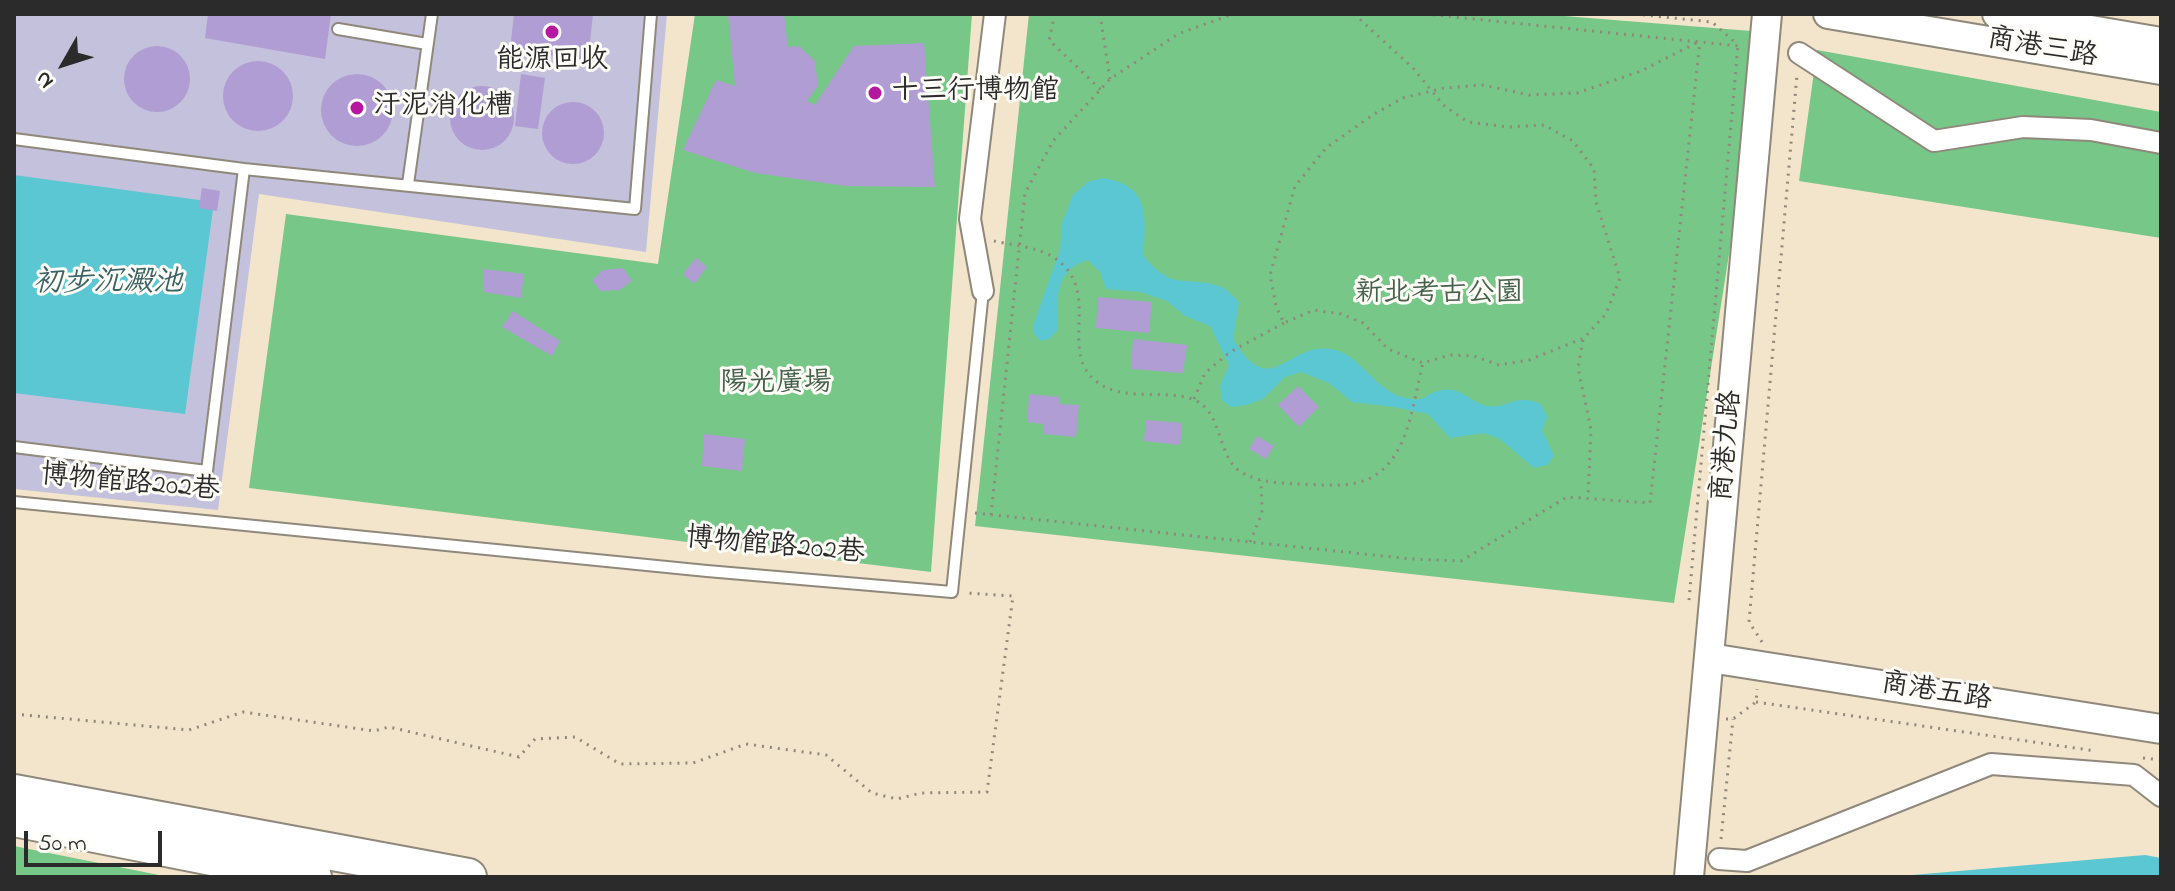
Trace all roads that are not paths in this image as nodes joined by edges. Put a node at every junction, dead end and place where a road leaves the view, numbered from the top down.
1 (432, 14) edge
2 (651, 14) edge
3 (995, 14) edge
4 (1767, 14) edge
5 (1828, 14) edge
6 (1997, 14) edge
7 (338, 29) dead end
8 (2161, 42) edge
9 (427, 44) junction
10 (1799, 53) road end
11 (2161, 70) edge
12 (14, 139) edge
13 (2161, 143) edge
14 (244, 169) junction
15 (408, 184) junction
16 (983, 291) joint
17 (14, 447) edge
18 (14, 502) edge
19 (1710, 658) junction
20 (2161, 729) edge
21 (14, 793) edge
22 (2161, 796) edge
23 (14, 818) edge
24 (1719, 859) road end
25 (313, 877) edge
26 (468, 877) edge
27 (1689, 877) edge

1 - 9 lane
2 - 15 lane
3 - 16 street
4 - 19 street, 商港九路
5 - 11 street, 商港三路
6 - 8 street, 商港三路
7 - 9 lane
9 - 15 lane
10 - 13 street
12 - 14 lane
14 - 15 lane
14 - 17 lane
16 - 18 lane, 博物館路202巷
19 - 20 street, 商港五路
19 - 27 street, 商港九路
21 - 26 highway
22 - 24 street
23 - 25 highway

